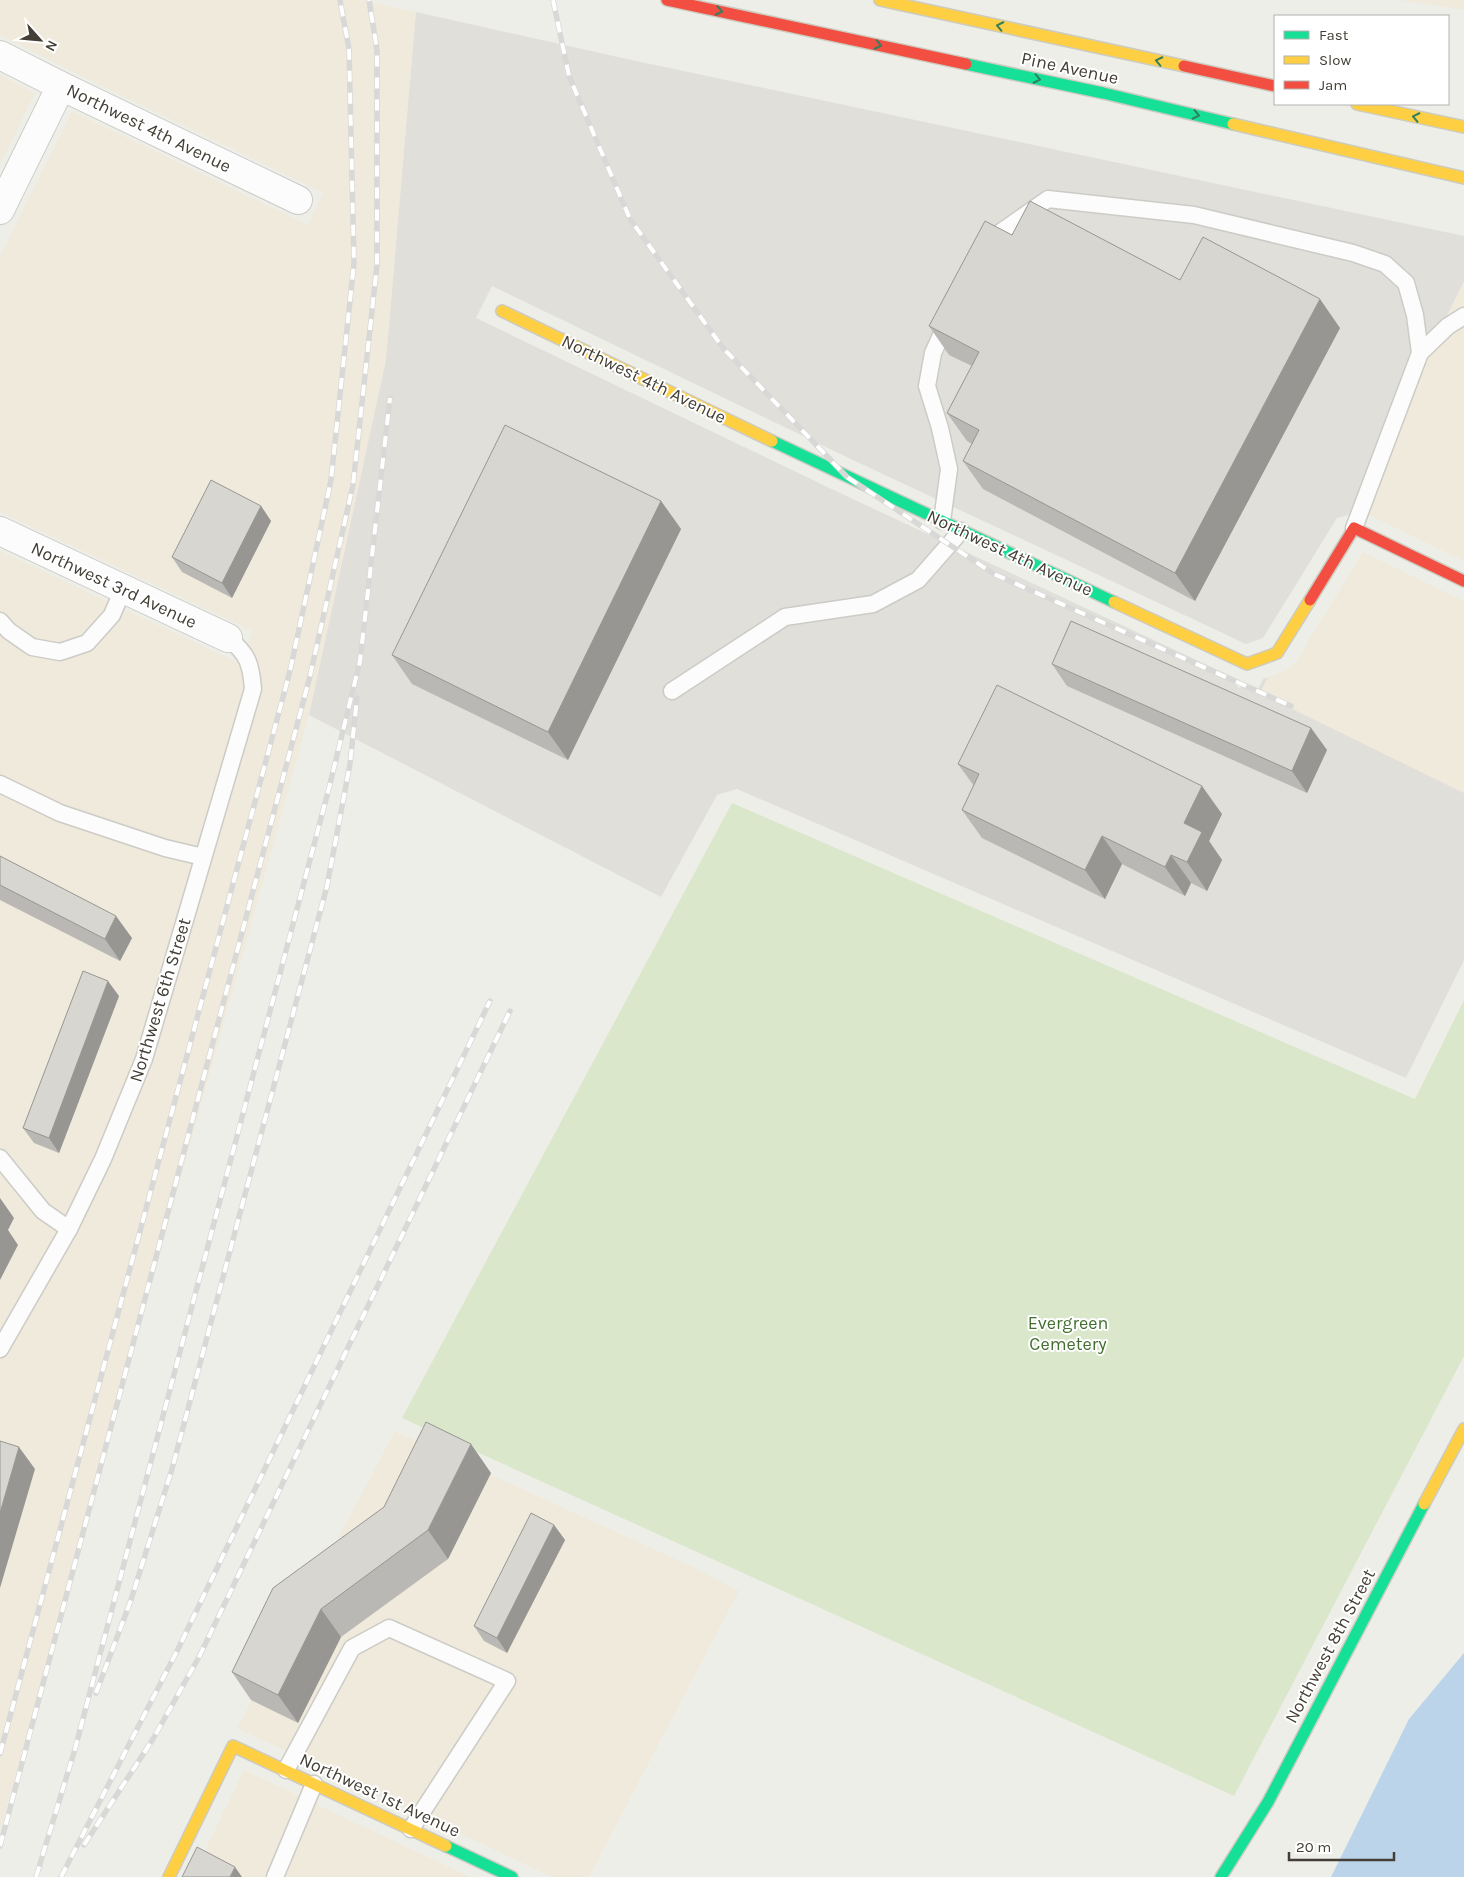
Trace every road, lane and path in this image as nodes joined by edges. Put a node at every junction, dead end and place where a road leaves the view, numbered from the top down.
1 (669, 0) edge
2 (880, 0) edge
3 (0, 55) edge
4 (61, 86) junction
5 (1274, 86) edge
6 (1362, 105) edge
7 (1464, 127) edge
8 (1464, 178) edge
9 (298, 200) dead end
10 (0, 210) edge
11 (978, 261) edge
12 (953, 309) edge
13 (502, 311) dead end
14 (1464, 316) edge
15 (1420, 353) junction
16 (942, 521) junction
17 (1354, 528) junction
18 (961, 531) junction
19 (3, 539) edge
20 (1464, 581) edge
21 (122, 589) junction
22 (3, 632) edge
23 (228, 638) joint
24 (672, 691) dead end
25 (0, 784) edge
26 (203, 857) junction
27 (0, 1158) edge
28 (69, 1229) junction
29 (0, 1349) edge
30 (1464, 1429) edge
31 (286, 1770) junction
32 (314, 1784) junction
33 (411, 1829) junction
34 (170, 1877) edge
35 (276, 1877) edge
36 (512, 1877) edge
37 (1221, 1877) edge

1 -> 8 main road, Pine Avenue
5 -> 2 main road, Pine Avenue
3 - 4 street, Northwest 4th Avenue
4 - 9 street, Northwest 4th Avenue
4 - 10 street
7 -> 6 main road
11 - 15 lane
12 - 16 lane
13 - 16 main road, Northwest 4th Avenue
14 - 15 lane
15 - 17 lane
16 - 18 main road, Northwest 4th Avenue
17 - 18 main road, Northwest 4th Avenue
17 - 20 main road
18 - 24 lane
19 - 21 street, Northwest 3rd Avenue
21 - 22 lane
21 - 23 street, Northwest 3rd Avenue
23 - 26 lane, Northwest 6th Street
25 - 26 lane
26 - 28 lane, Northwest 6th Street
27 - 28 lane
28 - 29 lane, Northwest 6th Street
30 - 37 main road, Northwest 8th Street
31 - 32 main road, Northwest 1st Avenue
31 - 33 lane
31 - 34 main road, Northwest 1st Avenue
32 - 33 main road, Northwest 1st Avenue
32 - 35 lane
33 - 36 main road, Northwest 1st Avenue

